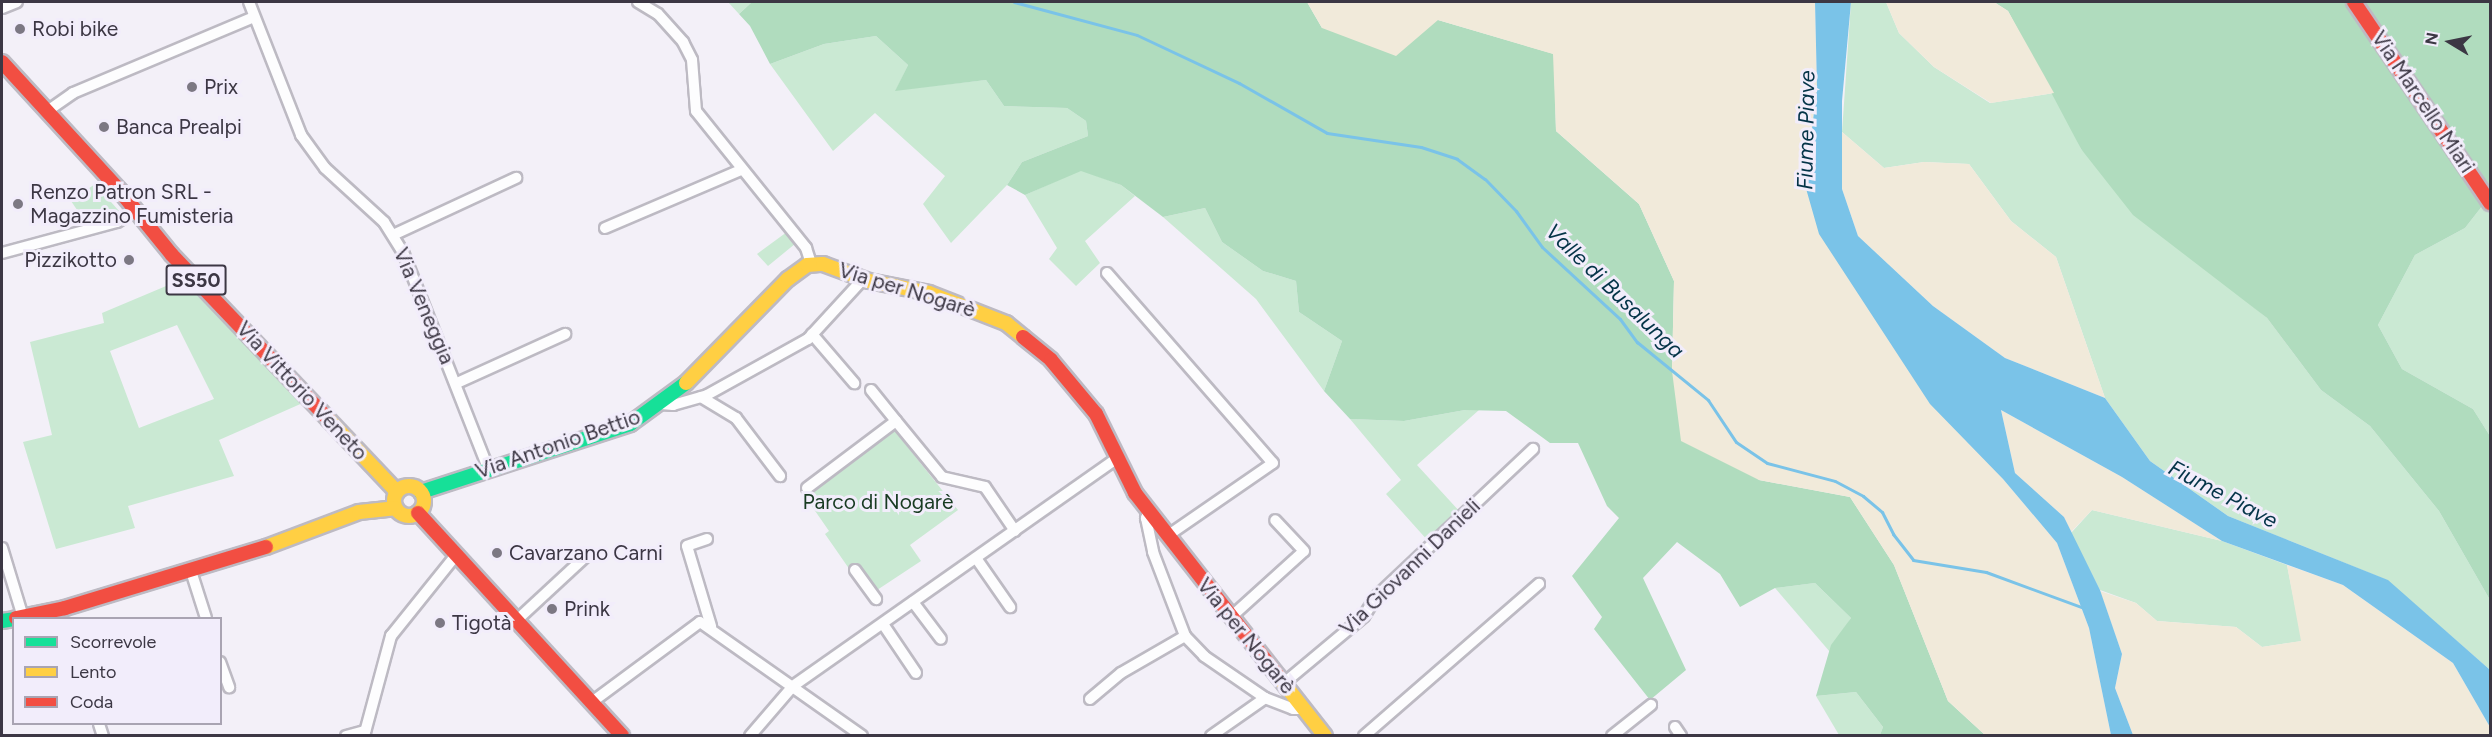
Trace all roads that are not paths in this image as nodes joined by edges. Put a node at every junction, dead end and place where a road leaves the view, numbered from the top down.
1 (18, 2) edge
2 (249, 2) edge
3 (638, 2) edge
4 (2354, 2) edge
5 (2, 8) edge
6 (254, 17) junction
7 (2, 62) edge
8 (46, 112) junction
9 (741, 170) junction
10 (516, 178) dead end
11 (2490, 203) edge
12 (136, 210) junction
13 (605, 228) dead end
14 (393, 235) junction
15 (2, 253) edge
16 (815, 263) junction
17 (1107, 273) dead end
18 (863, 279) junction
19 (565, 334) dead end
20 (812, 334) junction
21 (854, 382) dead end
22 (457, 383) junction
23 (872, 390) dead end
24 (701, 397) junction
25 (662, 404) junction
26 (896, 421) junction
27 (1533, 449) dead end
28 (1118, 458) junction
29 (489, 470) junction
30 (780, 476) dead end
31 (807, 488) dead end
32 (397, 492) junction
33 (421, 492) junction
34 (395, 508) junction
35 (1149, 511) junction
36 (418, 513) junction
37 (1275, 520) dead end
38 (1015, 531) junction
39 (1167, 536) junction
40 (707, 539) dead end
41 (2, 548) edge
42 (457, 554) junction
43 (585, 557) dead end
44 (976, 558) junction
45 (855, 570) dead end
46 (191, 571) junction
47 (1539, 584) dead end
48 (876, 599) dead end
49 (913, 602) junction
50 (1010, 607) dead end
51 (67, 613) edge
52 (18, 617) edge
53 (28, 617) edge
54 (206, 617) edge
55 (1231, 617) junction
56 (517, 620) junction
57 (883, 624) junction
58 (711, 626) junction
59 (1185, 636) junction
60 (941, 639) dead end
61 (222, 668) edge
62 (916, 673) dead end
63 (1284, 683) junction
64 (793, 686) junction
65 (229, 687) dead end
66 (1089, 699) dead end
67 (1264, 699) junction
68 (592, 702) junction
69 (1651, 705) dead end
70 (1304, 709) junction
71 (365, 733) edge
72 (346, 735) edge
73 (622, 735) edge
74 (750, 735) edge
75 (862, 735) edge
76 (1211, 735) edge
77 (1325, 735) edge
78 (1364, 735) edge
79 (1612, 735) edge

1 - 5 street
2 - 6 street, Via Veneggia
3 - 9 street
4 - 11 street, Via Marcello Miari
6 - 8 street
6 - 14 street, Via Veneggia
7 - 8 street, Via Vittorio Veneto / SS50
8 - 12 street, Via Vittorio Veneto / SS50
9 - 13 street
9 - 16 street
10 - 14 street
12 - 15 street
12 - 32 street, Via Vittorio Veneto / SS50
14 - 22 street, Via Veneggia
16 - 18 street, Via per Nogarè
16 - 25 street, Via Antonio Bettio
17 - 39 street
18 - 20 street
18 - 28 street, Via per Nogarè
19 - 22 street
20 - 21 street
20 - 24 street
22 - 29 street, Via Veneggia
23 - 26 street
24 - 25 street
24 - 30 street
25 - 29 street, Via Antonio Bettio
26 - 31 street
26 - 38 street
27 - 63 street, Via Giovanni Danieli
28 - 35 street, Via per Nogarè
28 - 38 street
29 - 33 street, Via Antonio Bettio
32 - 33 street
32 - 34 street
33 - 36 street
34 - 36 street
34 - 46 street
35 - 39 street, Via per Nogarè
35 - 59 street, Via per Nogarè
36 - 42 street
37 - 55 street
38 - 44 street
39 - 55 street, Via per Nogarè
40 - 58 street
41 - 52 street
42 - 56 street
42 - 71 street
43 - 56 street
44 - 49 street
44 - 50 street
45 - 48 street
46 - 51 street
46 - 54 street
47 - 78 street
49 - 57 street
49 - 60 street
51 - 53 street
55 - 63 street, Via per Nogarè
56 - 68 street
57 - 62 street
57 - 64 street
58 - 64 street
58 - 68 street
59 - 66 street
59 - 67 street, Via per Nogarè
61 - 65 street
63 - 70 street, Via per Nogarè
64 - 74 street
64 - 75 street
67 - 70 street, Via per Nogarè
67 - 76 street
68 - 73 street
69 - 79 street
70 - 77 street, Via per Nogarè
71 - 72 street

